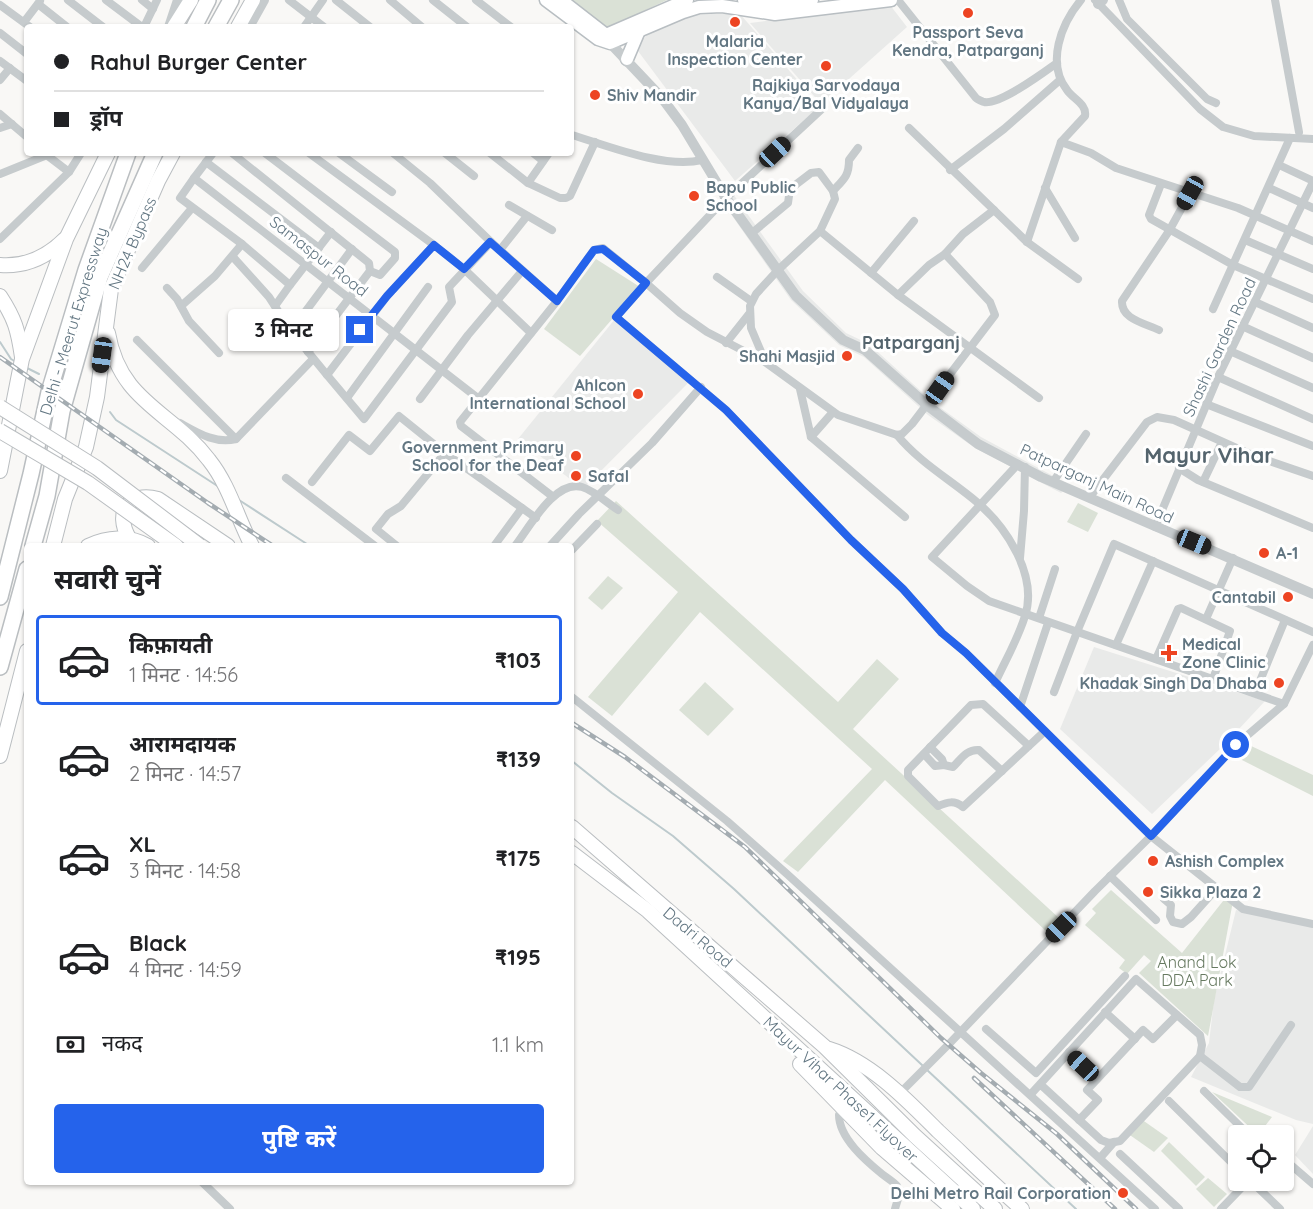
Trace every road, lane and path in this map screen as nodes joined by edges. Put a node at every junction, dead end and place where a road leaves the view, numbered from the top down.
1 (68, 0) edge
2 (106, 0) edge
3 (142, 0) edge
4 (178, 0) edge
5 (231, 0) edge
6 (253, 0) edge
7 (264, 0) edge
8 (289, 0) edge
9 (323, 0) edge
10 (336, 0) edge
11 (390, 0) edge
12 (433, 0) edge
13 (476, 0) edge
14 (546, 0) edge
15 (561, 0) edge
16 (687, 0) edge
17 (744, 0) edge
18 (812, 0) edge
19 (891, 0) edge
20 (898, 0) edge
21 (1081, 0) edge
22 (1119, 0) edge
23 (1275, 0) edge
24 (1099, 1) edge
25 (39, 2) edge
26 (202, 2) edge
27 (155, 4) edge
28 (3, 7) edge
29 (0, 17) edge
30 (311, 17) junction
31 (219, 21) edge
32 (26, 24) edge
33 (28, 24) edge
34 (64, 24) edge
35 (98, 24) edge
36 (139, 24) edge
37 (145, 24) edge
38 (169, 24) edge
39 (177, 24) edge
40 (195, 24) edge
41 (240, 24) edge
42 (251, 24) edge
43 (306, 24) edge
44 (320, 24) edge
45 (366, 24) edge
46 (418, 24) edge
47 (464, 24) edge
48 (507, 24) edge
49 (0, 33) edge
50 (638, 33) junction
51 (608, 39) junction
52 (24, 52) edge
53 (627, 59) junction
54 (0, 61) edge
55 (1056, 63) junction
56 (10, 68) junction
57 (24, 79) edge
58 (0, 80) edge
59 (1060, 80) junction
60 (1216, 104) dead end
61 (824, 107) dead end
62 (0, 114) edge
63 (12, 124) junction
64 (0, 128) edge
65 (909, 128) dead end
66 (1299, 132) dead end
67 (24, 134) edge
68 (574, 136) edge
69 (1290, 138) junction
70 (1313, 139) edge
71 (595, 142) junction
72 (1060, 142) junction
73 (858, 148) dead end
74 (41, 156) edge
75 (49, 156) edge
76 (79, 156) edge
77 (107, 156) edge
78 (127, 156) edge
79 (154, 156) edge
80 (171, 156) edge
81 (211, 156) edge
82 (236, 156) edge
83 (269, 156) edge
84 (313, 156) edge
85 (343, 156) edge
86 (397, 156) edge
87 (449, 156) edge
88 (494, 156) edge
89 (546, 157) edge
90 (702, 160) junction
91 (206, 162) junction
92 (1279, 165) junction
93 (950, 170) junction
94 (69, 172) junction
95 (0, 174) edge
96 (474, 176) dead end
97 (194, 178) junction
98 (1313, 181) edge
99 (528, 183) junction
100 (1161, 184) junction
101 (1045, 188) junction
102 (1269, 188) junction
103 (833, 191) junction
104 (392, 192) dead end
105 (1190, 193) junction
106 (726, 198) junction
107 (1303, 204) junction
108 (509, 205) dead end
109 (192, 208) junction
110 (1313, 208) edge
111 (994, 210) junction
112 (527, 216) junction
113 (1256, 216) junction
114 (915, 221) dead end
115 (552, 230) dead end
116 (820, 231) junction
117 (1169, 231) junction
118 (1290, 231) junction
119 (331, 232) junction
120 (752, 234) junction
121 (1075, 238) dead end
122 (0, 239) edge
123 (66, 239) junction
124 (1245, 240) junction
125 (1313, 241) edge
126 (490, 242) junction
127 (1027, 242) junction
128 (242, 244) junction
129 (434, 245) junction
130 (319, 248) junction
131 (352, 249) junction
132 (500, 250) junction
133 (945, 254) junction
134 (1279, 254) junction
135 (233, 257) junction
136 (0, 265) edge
137 (306, 265) junction
138 (1233, 265) junction
139 (142, 268) dead end
140 (464, 269) junction
141 (1313, 269) edge
142 (778, 270) junction
143 (370, 271) junction
144 (522, 271) junction
145 (871, 273) junction
146 (717, 277) dead end
147 (1268, 278) junction
148 (1078, 279) dead end
149 (327, 281) junction
150 (646, 283) junction
151 (290, 285) junction
152 (428, 286) dead end
153 (167, 288) dead end
154 (898, 295) junction
155 (0, 296) edge
156 (349, 299) junction
157 (1313, 299) edge
158 (497, 301) junction
159 (557, 301) junction
160 (751, 301) junction
161 (1255, 302) junction
162 (181, 306) junction
163 (275, 306) junction
164 (1213, 309) dead end
165 (107, 313) junction
166 (749, 314) junction
167 (372, 315) junction
168 (1242, 326) junction
169 (1313, 328) edge
170 (1159, 330) dead end
171 (291, 331) junction
172 (393, 332) junction
173 (531, 333) junction
174 (137, 340) dead end
175 (726, 343) junction
176 (970, 348) junction
177 (416, 349) junction
178 (1230, 351) junction
179 (219, 353) dead end
180 (310, 356) junction
181 (1313, 358) edge
182 (22, 359) junction
183 (765, 362) junction
184 (442, 370) junction
185 (327, 375) junction
186 (1218, 377) junction
187 (701, 387) junction
188 (1313, 388) edge
189 (800, 389) junction
190 (347, 398) junction
191 (1039, 398) dead end
192 (420, 399) dead end
193 (479, 399) junction
194 (1206, 404) junction
195 (927, 406) junction
196 (0, 407) edge
197 (153, 409) junction
198 (834, 412) junction
199 (1313, 419) edge
200 (0, 431) edge
201 (1196, 431) junction
202 (1086, 434) dead end
203 (897, 435) junction
204 (811, 436) junction
205 (236, 439) junction
206 (1222, 442) junction
207 (1313, 446) edge
208 (445, 453) junction
209 (1022, 466) junction
210 (1179, 468) junction
211 (0, 471) edge
212 (1313, 476) edge
213 (286, 478) dead end
214 (312, 482) dead end
215 (1053, 482) junction
216 (1203, 482) junction
217 (552, 496) junction
218 (597, 496) junction
219 (1089, 498) junction
220 (980, 504) junction
221 (522, 508) junction
222 (618, 510) dead end
223 (905, 517) dead end
224 (536, 518) junction
225 (597, 525) dead end
226 (1155, 527) junction
227 (1313, 528) edge
228 (129, 538) junction
229 (34, 543) edge
230 (55, 543) edge
231 (98, 543) edge
232 (141, 543) edge
233 (172, 543) edge
234 (196, 543) edge
235 (224, 543) edge
236 (250, 543) edge
237 (371, 543) edge
238 (393, 543) edge
239 (496, 543) edge
240 (517, 543) edge
241 (553, 543) edge
242 (574, 547) edge
243 (1020, 558) junction
244 (1233, 558) junction
245 (1153, 561) junction
246 (1055, 569) dead end
247 (24, 580) edge
248 (1218, 590) junction
249 (1313, 594) edge
250 (0, 597) edge
251 (1026, 614) junction
252 (1038, 618) junction
253 (1206, 619) junction
254 (1285, 620) junction
255 (1048, 622) junction
256 (1077, 632) junction
257 (1313, 632) edge
258 (1116, 645) junction
259 (1313, 645) edge
260 (1156, 659) junction
261 (24, 663) edge
262 (0, 667) edge
263 (1213, 679) junction
264 (994, 683) junction
265 (1054, 692) dead end
266 (1255, 693) junction
267 (574, 699) edge
268 (1284, 704) junction
269 (1020, 707) junction
270 (1041, 727) junction
271 (1029, 746) junction
272 (927, 751) junction
273 (0, 756) edge
274 (1002, 771) junction
275 (574, 829) edge
276 (1151, 836) junction
277 (574, 855) edge
278 (1110, 876) junction
279 (1217, 888) junction
280 (1164, 899) dead end
281 (1156, 920) dead end
282 (1313, 924) edge
283 (1125, 976) dead end
284 (737, 993) junction
285 (1105, 1012) junction
286 (1177, 1015) junction
287 (1291, 1025) dead end
288 (986, 1029) dead end
289 (960, 1031) junction
290 (1135, 1039) junction
291 (825, 1047) junction
292 (1069, 1052) junction
293 (1200, 1056) junction
294 (1097, 1079) junction
295 (1040, 1084) junction
296 (1204, 1091) dead end
297 (900, 1093) junction
298 (1031, 1094) junction
299 (1169, 1101) dead end
300 (839, 1115) dead end
301 (1079, 1120) junction
302 (1239, 1125) edge
303 (1114, 1142) junction
304 (1120, 1154) dead end
305 (1100, 1158) junction
306 (1228, 1159) edge
307 (1294, 1168) edge
308 (1313, 1184) edge
309 (205, 1185) edge
310 (1238, 1191) edge
311 (1261, 1191) edge
312 (230, 1209) edge
313 (895, 1209) edge
314 (953, 1209) edge
315 (972, 1209) edge
316 (995, 1209) edge
317 (1022, 1209) edge
318 (1155, 1209) edge
319 (1179, 1209) edge
320 (1221, 1209) edge
321 (1280, 1209) edge

1 - 35 street
2 - 36 street
3 - 27 street
4 - 38 street
5 - 31 highway
6 - 41 main road
7 - 42 street
8 - 30 street
9 - 30 street
10 - 45 street
11 - 46 street
12 - 47 street
13 - 48 street
14 - 51 main road
15 - 51 main road
16 - 51 main road
17 - 18 main road
19 - 50 main road
20 - 55 street
21 - 55 street
22 - 60 street
23 - 66 street
24 - 69 street
25 - 33 street
25 - 34 street
26 - 39 main road
26 - 40 highway
27 - 37 street
28 - 29 street
28 - 32 street
30 - 43 street
30 - 44 street
49 - 52 street
50 - 51 main road
50 - 53 main road
51 - 53 street, Patparganj Main Road
53 - 90 street, Patparganj Main Road
54 - 56 street
55 - 59 street
56 - 57 street
56 - 58 street
59 - 72 street
59 - 93 street
61 - 106 street
62 - 63 street
63 - 64 street
63 - 67 street
65 - 93 street
68 - 71 street
69 - 70 street
69 - 92 street
71 - 90 street
71 - 99 street
72 - 100 street
72 - 101 street
73 - 103 street
74 - 95 street
75 - 94 street
76 - 94 street
77 - 123 main road
78 - 250 highway, Delhi - Meerut Expressway
79 - 229 highway, Delhi - Meerut Expressway
80 - 165 main road, NH24 Bypass
81 - 91 street
82 - 119 street
83 - 143 street
84 - 129 street
85 - 104 street
86 - 126 street
87 - 96 street
88 - 99 street
89 - 99 street
90 - 106 street, Patparganj Main Road
91 - 97 street
91 - 130 street
92 - 98 street
92 - 102 street
93 - 111 street
94 - 122 street
97 - 109 street
97 - 137 street, Samaspur Road
98 - 107 street, Shashi Garden Road
100 - 105 street
100 - 117 street
101 - 121 street
101 - 127 street
102 - 107 street
102 - 113 street
103 - 116 street
103 - 120 street
105 - 113 street
105 - 117 street
106 - 120 street, Patparganj Main Road
106 - 150 street
107 - 110 street
107 - 118 street, Shashi Garden Road
108 - 112 street
109 - 128 street
109 - 139 street
111 - 127 street
111 - 133 street
112 - 115 street
112 - 132 street
113 - 118 street
113 - 124 street
114 - 145 street
116 - 142 street
116 - 145 street
117 - 138 street
117 - 170 street
118 - 125 street
118 - 134 street, Shashi Garden Road
119 - 130 street
119 - 131 street
120 - 142 street, Patparganj Main Road
123 - 136 main road
123 - 182 main road
124 - 134 street
124 - 138 street
126 - 132 street
126 - 140 street
127 - 148 street
128 - 135 street
128 - 151 street
129 - 140 street
129 - 167 street
130 - 137 street
131 - 143 street
131 - 149 street
132 - 144 street
133 - 154 street
133 - 176 street
134 - 141 street
134 - 147 street, Shashi Garden Road
135 - 162 street
135 - 163 street
137 - 149 street, Samaspur Road
137 - 151 street
138 - 147 street
138 - 164 street
140 - 158 street
140 - 177 street
142 - 160 street
142 - 195 street, Patparganj Main Road
143 - 156 street
144 - 158 street
144 - 159 street
145 - 154 street
146 - 160 street
147 - 157 street
147 - 161 street, Shashi Garden Road
149 - 156 street, Samaspur Road
149 - 171 street
150 - 159 street
150 - 175 street
150 - 187 street
151 - 163 street
152 - 172 street
153 - 162 street
154 - 176 street
155 - 182 main road
156 - 167 street, Samaspur Road
156 - 180 street
158 - 173 street
158 - 184 street
159 - 173 street
160 - 166 street
161 - 168 street, Shashi Garden Road
161 - 169 street
162 - 179 street
163 - 171 street
165 - 197 main road
165 - 230 main road, NH24 Bypass
166 - 175 street
166 - 183 street
167 - 172 street, Samaspur Road
167 - 185 street
168 - 178 street, Shashi Garden Road
168 - 181 street
171 - 180 street
172 - 177 street, Samaspur Road
172 - 190 street
173 - 193 street
174 - 205 street
175 - 183 street
176 - 191 street
176 - 195 street
177 - 184 street, Samaspur Road
177 - 190 street
178 - 186 street, Shashi Garden Road
178 - 188 street
180 - 185 street
180 - 205 street
182 - 211 main road
183 - 189 street
184 - 192 street
184 - 193 street, Samaspur Road
185 - 190 street
186 - 194 street, Shashi Garden Road
186 - 199 street
187 - 218 street
187 - 264 street
189 - 198 street
189 - 204 street
193 - 217 street
194 - 201 street, Shashi Garden Road
194 - 207 street
195 - 203 street
195 - 209 street, Patparganj Main Road
196 - 234 main road, bridge
197 - 205 street
197 - 236 main road
198 - 203 street
198 - 204 street
200 - 233 main road, bridge
201 - 206 street
201 - 210 street, Shashi Garden Road
201 - 219 street
202 - 215 street
203 - 220 street
204 - 223 street
206 - 212 street
206 - 216 street
208 - 214 street
208 - 221 street
208 - 238 street
209 - 215 street, Patparganj Main Road
209 - 220 street
209 - 243 street
210 - 216 street
210 - 226 street, Shashi Garden Road
213 - 237 street
215 - 219 street, Patparganj Main Road
216 - 227 street
217 - 218 street
217 - 224 street
218 - 222 street
218 - 241 street
219 - 226 street, Patparganj Main Road
220 - 243 street
220 - 251 street
221 - 224 street
221 - 239 street
224 - 240 street
225 - 242 street
226 - 244 street, Patparganj Main Road
228 - 231 main road
228 - 232 main road
228 - 235 main road
243 - 251 street
244 - 248 street
244 - 249 street, Patparganj Main Road
245 - 248 street
245 - 256 street
245 - 258 street
246 - 252 street
247 - 262 highway
248 - 253 street
248 - 254 street
251 - 252 street
251 - 264 street
252 - 255 street
253 - 260 street
253 - 263 street
254 - 257 street
254 - 266 street
255 - 256 street
255 - 269 street
256 - 258 street
256 - 265 street
258 - 260 street
259 - 268 street
260 - 263 street
261 - 273 main road
263 - 266 street
264 - 269 street
266 - 268 street
267 - 289 street
268 - 276 street
269 - 270 street
270 - 271 street
270 - 276 street
271 - 272 street
271 - 274 street
272 - 274 street
272 - 274 street
275 - 291 main road, Dadri Road
276 - 278 street
276 - 279 street
277 - 284 main road, Dadri Road
278 - 281 street
278 - 289 street
279 - 280 street
279 - 282 street
283 - 288 street
284 - 314 main road
284 - 315 main road, Mayur Vihar Phase1 Flyover
285 - 286 street
285 - 290 street
285 - 292 street
286 - 290 street
286 - 293 street
287 - 293 street
289 - 297 street
289 - 298 street
290 - 294 street
291 - 297 main road
291 - 316 main road, Mayur Vihar Phase1 Flyover
292 - 294 street
292 - 295 street
293 - 303 street
294 - 301 street
295 - 298 street
295 - 301 street
296 - 302 street
297 - 317 main road
298 - 305 street
299 - 306 street
300 - 313 street
301 - 303 street
303 - 305 street
304 - 319 street
305 - 318 street
307 - 308 street
309 - 312 street
310 - 320 street
311 - 321 street

